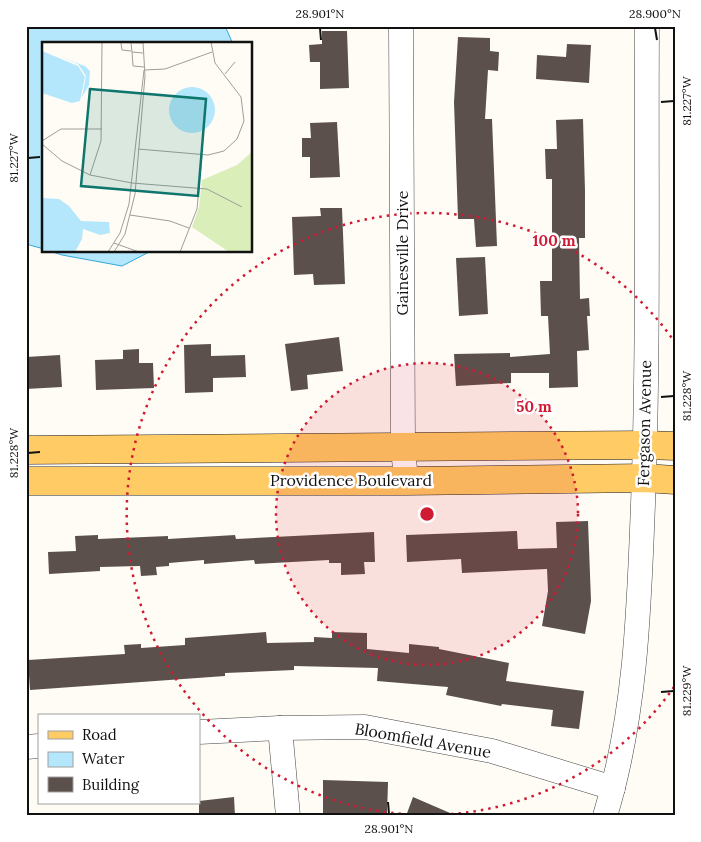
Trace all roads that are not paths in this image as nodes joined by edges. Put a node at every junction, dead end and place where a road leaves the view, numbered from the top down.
1 (401, 26) edge
2 (647, 26) edge
3 (645, 445) junction
4 (675, 446) edge
5 (403, 448) junction
6 (26, 450) edge
7 (644, 478) junction
8 (406, 480) junction
9 (675, 480) edge
10 (26, 481) edge
11 (280, 728) junction
12 (200, 732) edge
13 (613, 788) junction
14 (288, 816) edge
15 (605, 816) edge

1 - 5 street, Gainesville Drive
2 - 3 street, Fergason Avenue
3 - 4 main road, Providence Boulevard
3 - 5 main road, Providence Boulevard
3 - 7 street, Fergason Avenue
5 - 6 main road, Providence Boulevard
5 - 8 street, Gainesville Drive
7 - 8 main road, Providence Boulevard
7 - 9 main road, Providence Boulevard
7 - 13 street, Fergason Avenue
8 - 10 main road, Providence Boulevard
11 - 12 street, Bloomfield Avenue
11 - 13 street, Bloomfield Avenue
11 - 14 street
13 - 15 street, Fergason Avenue

